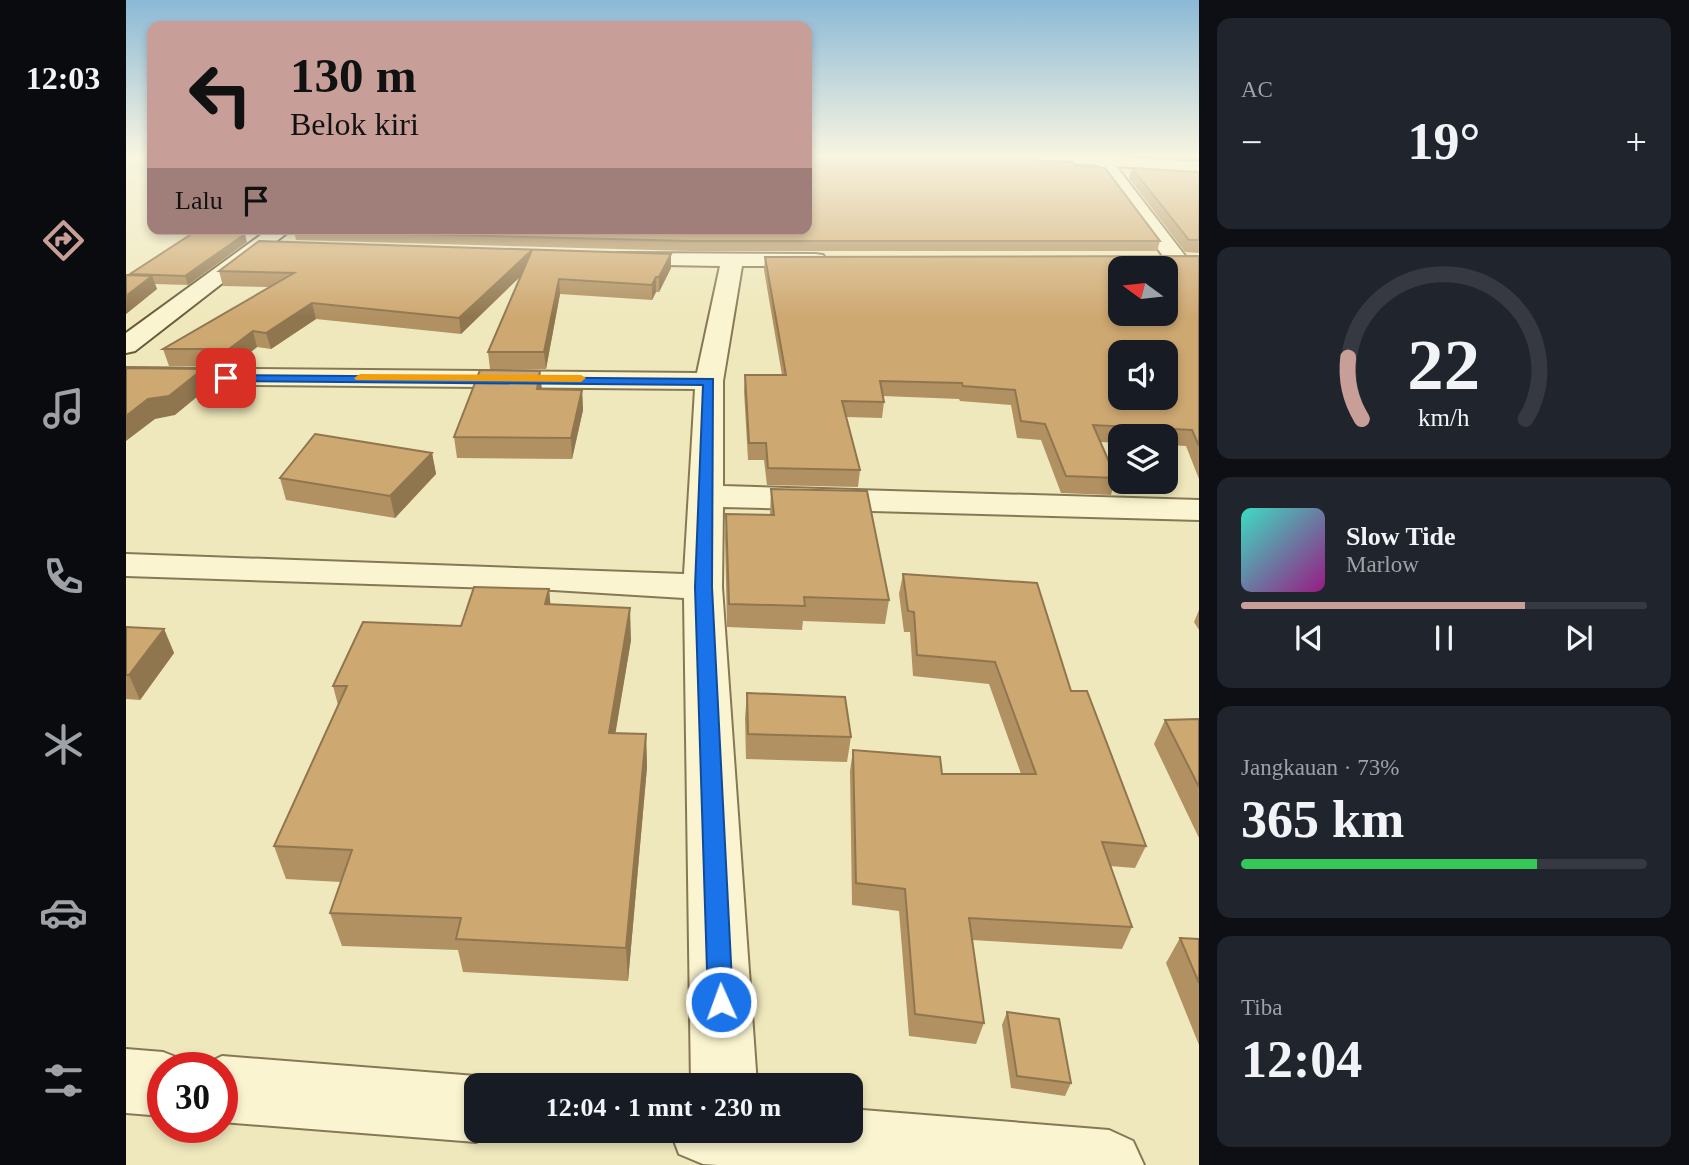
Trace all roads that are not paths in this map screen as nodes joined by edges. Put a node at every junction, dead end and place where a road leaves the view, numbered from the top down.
1 (1144, 208) edge
2 (696, 237) edge
3 (283, 239) edge
4 (596, 258) edge
5 (689, 260) junction
6 (732, 260) junction
7 (841, 261) edge
8 (1188, 261) edge
9 (126, 345) edge
10 (126, 376) edge
11 (709, 381) junction
12 (706, 496) junction
13 (1199, 510) edge
14 (126, 565) edge
15 (704, 587) junction
16 (719, 1073) edge
17 (126, 1082) edge
18 (147, 1083) edge
19 (238, 1089) edge
20 (464, 1108) edge
21 (863, 1137) edge
22 (1109, 1165) edge

1 - 8 street
2 - 5 street
3 - 9 street
4 - 5 street
5 - 6 street
6 - 7 street
6 - 11 street
10 - 11 street
11 - 12 street
12 - 13 street
12 - 15 street
14 - 15 street
15 - 16 street
17 - 18 street
19 - 20 street
21 - 22 street

